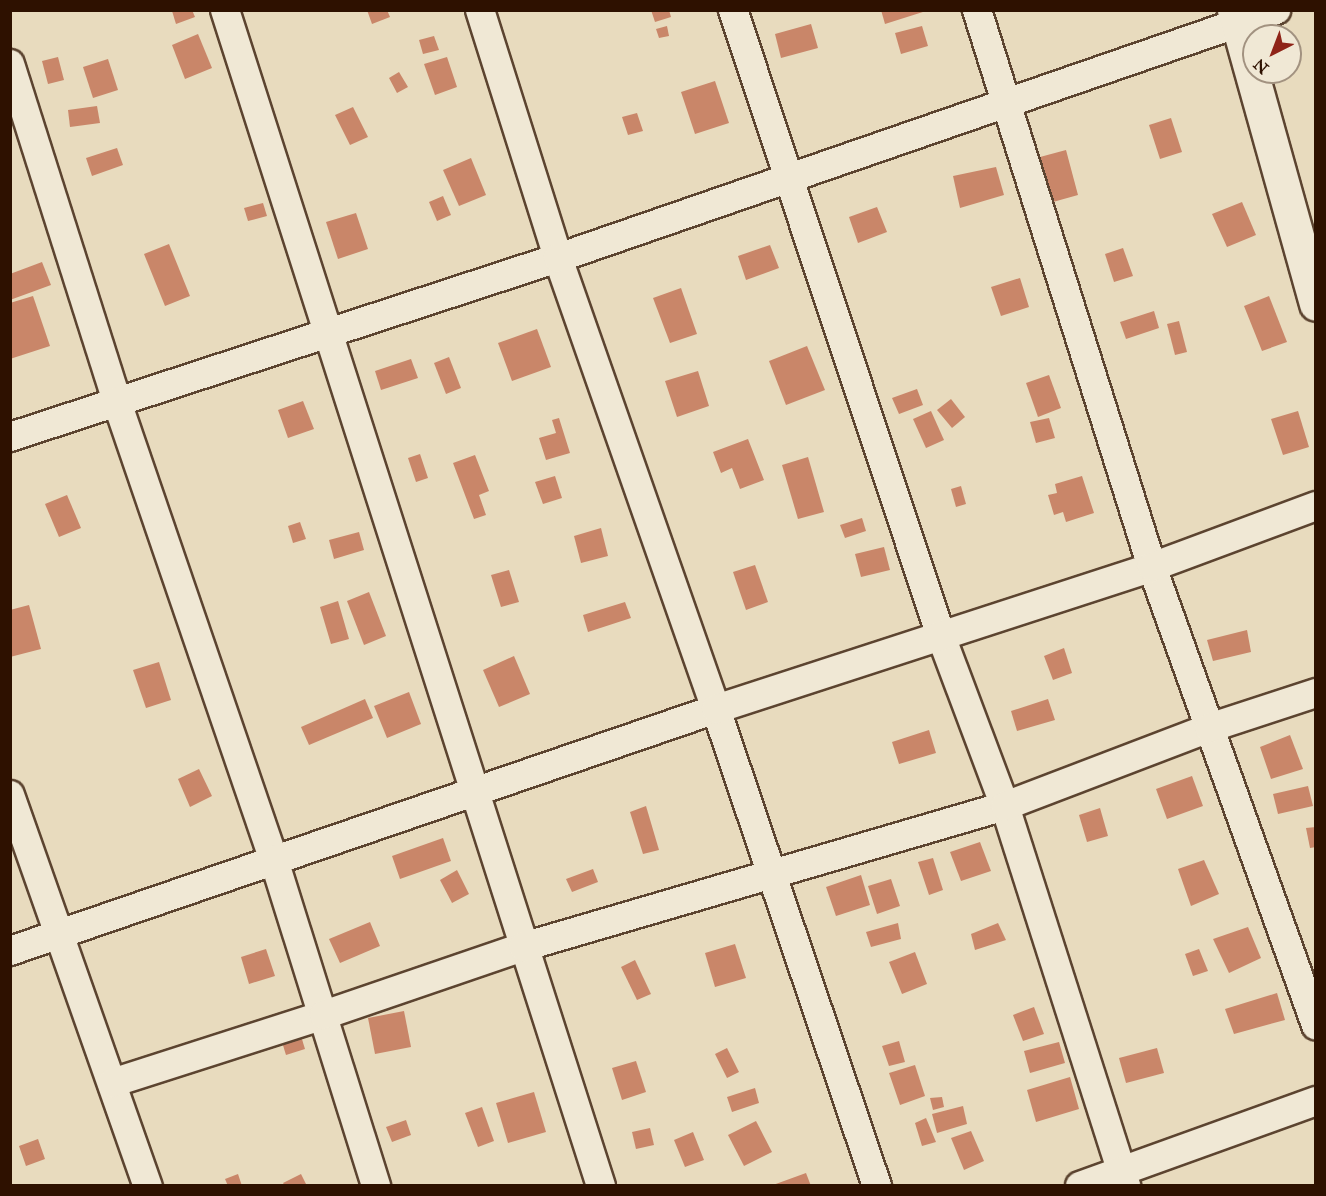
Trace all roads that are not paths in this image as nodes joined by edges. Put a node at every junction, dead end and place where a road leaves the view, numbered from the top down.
1 (225, 10) edge
2 (480, 10) edge
3 (733, 10) edge
4 (977, 10) edge
5 (1276, 10) edge
6 (1236, 17) edge
7 (10, 64) edge
8 (1008, 104) junction
9 (789, 179) junction
10 (558, 258) junction
11 (1316, 304) edge
12 (330, 332) junction
13 (117, 402) junction
14 (10, 436) edge
15 (1316, 506) edge
16 (1152, 567) junction
17 (940, 636) junction
18 (1316, 693) edge
19 (716, 709) junction
20 (1209, 728) junction
21 (473, 792) junction
22 (10, 795) edge
23 (1005, 807) junction
24 (274, 860) junction
25 (772, 876) junction
26 (59, 934) junction
27 (523, 947) junction
28 (10, 951) edge
29 (324, 1016) junction
30 (1316, 1026) edge
31 (112, 1083) junction
32 (1316, 1101) edge
33 (1123, 1178) edge
34 (148, 1185) edge
35 (376, 1185) edge
36 (601, 1185) edge
37 (877, 1185) edge
38 (1080, 1185) edge

1 - 12 street
2 - 10 street
3 - 9 street
4 - 8 street
5 - 6 street
6 - 8 street
6 - 11 street
7 - 13 street
8 - 9 street
8 - 16 street
9 - 10 street
9 - 17 street
10 - 12 street
10 - 19 street
12 - 13 street
12 - 21 street
13 - 14 street
13 - 24 street
15 - 16 street
16 - 17 street
16 - 20 street
17 - 19 street
17 - 23 street
18 - 20 street
19 - 21 street
19 - 25 street
20 - 23 street
20 - 30 street
21 - 24 street
21 - 27 street
22 - 26 street
23 - 25 street
23 - 33 street
24 - 26 street
24 - 29 street
25 - 27 street
25 - 37 street
26 - 28 street
26 - 31 street
27 - 29 street
27 - 36 street
29 - 31 street
29 - 35 street
31 - 34 street
32 - 33 street
33 - 38 street

